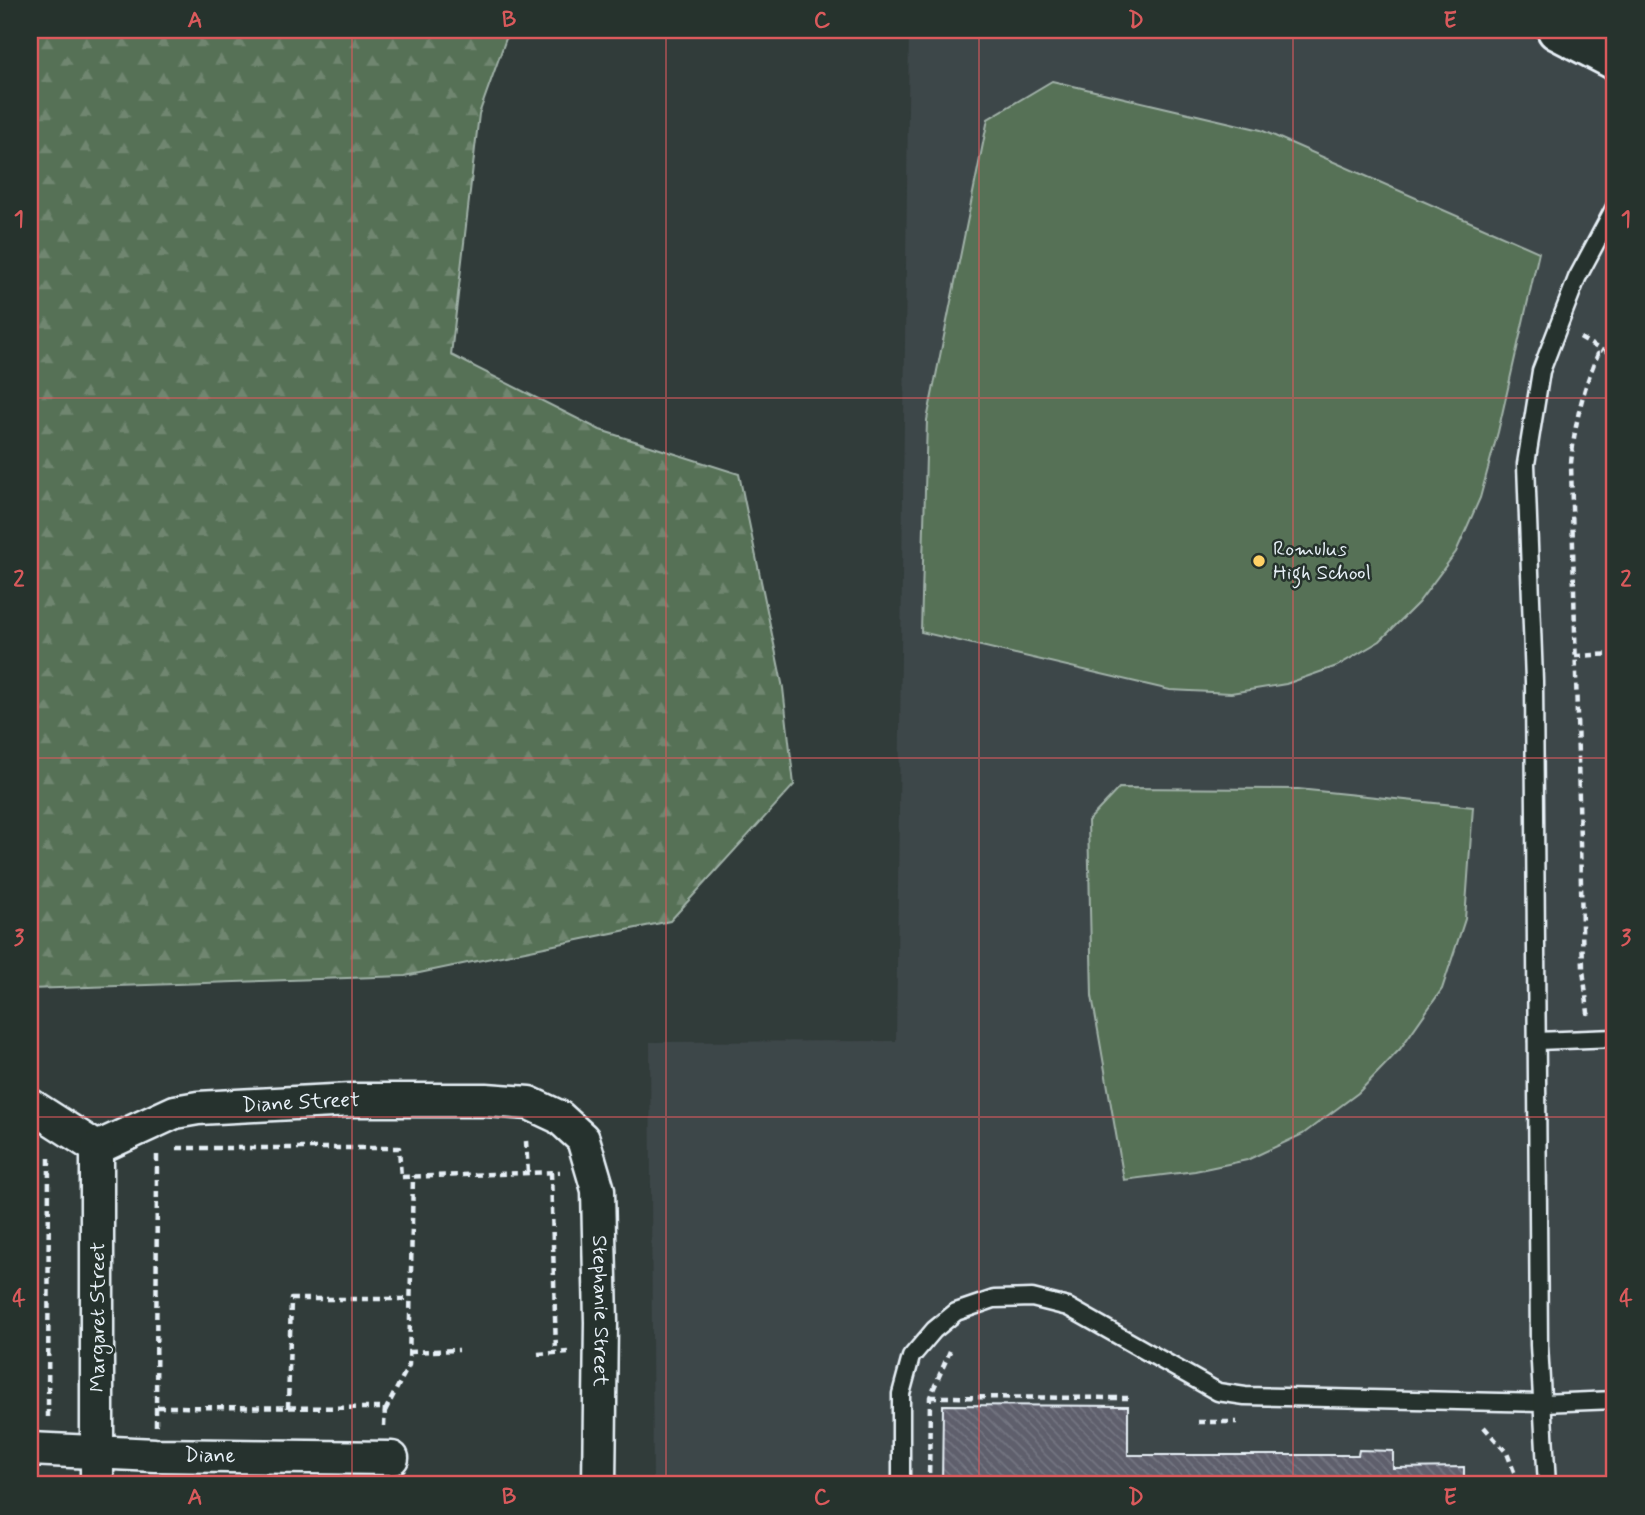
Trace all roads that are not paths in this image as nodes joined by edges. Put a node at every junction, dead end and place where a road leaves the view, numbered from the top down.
1 (1557, 30) edge
2 (1615, 60) edge
3 (1615, 207) edge
4 (1615, 1038) edge
5 (1537, 1041) junction
6 (30, 1105) edge
7 (583, 1139) joint
8 (97, 1148) junction
9 (1615, 1400) edge
10 (1542, 1403) junction
11 (39, 1437) edge
12 (98, 1450) junction
13 (392, 1458) dead end
14 (97, 1485) edge
15 (599, 1485) edge
16 (901, 1485) edge
17 (1547, 1485) edge

1 - 2 street
3 - 5 lane
4 - 5 lane
5 - 10 lane
6 - 8 street
7 - 8 street, Diane Street
7 - 15 street, Stephanie Street
8 - 12 street, Margaret Street
9 - 10 lane
10 - 16 lane
10 - 17 lane
11 - 12 street, Diane
12 - 13 street, Diane
12 - 14 street, Margaret Street

